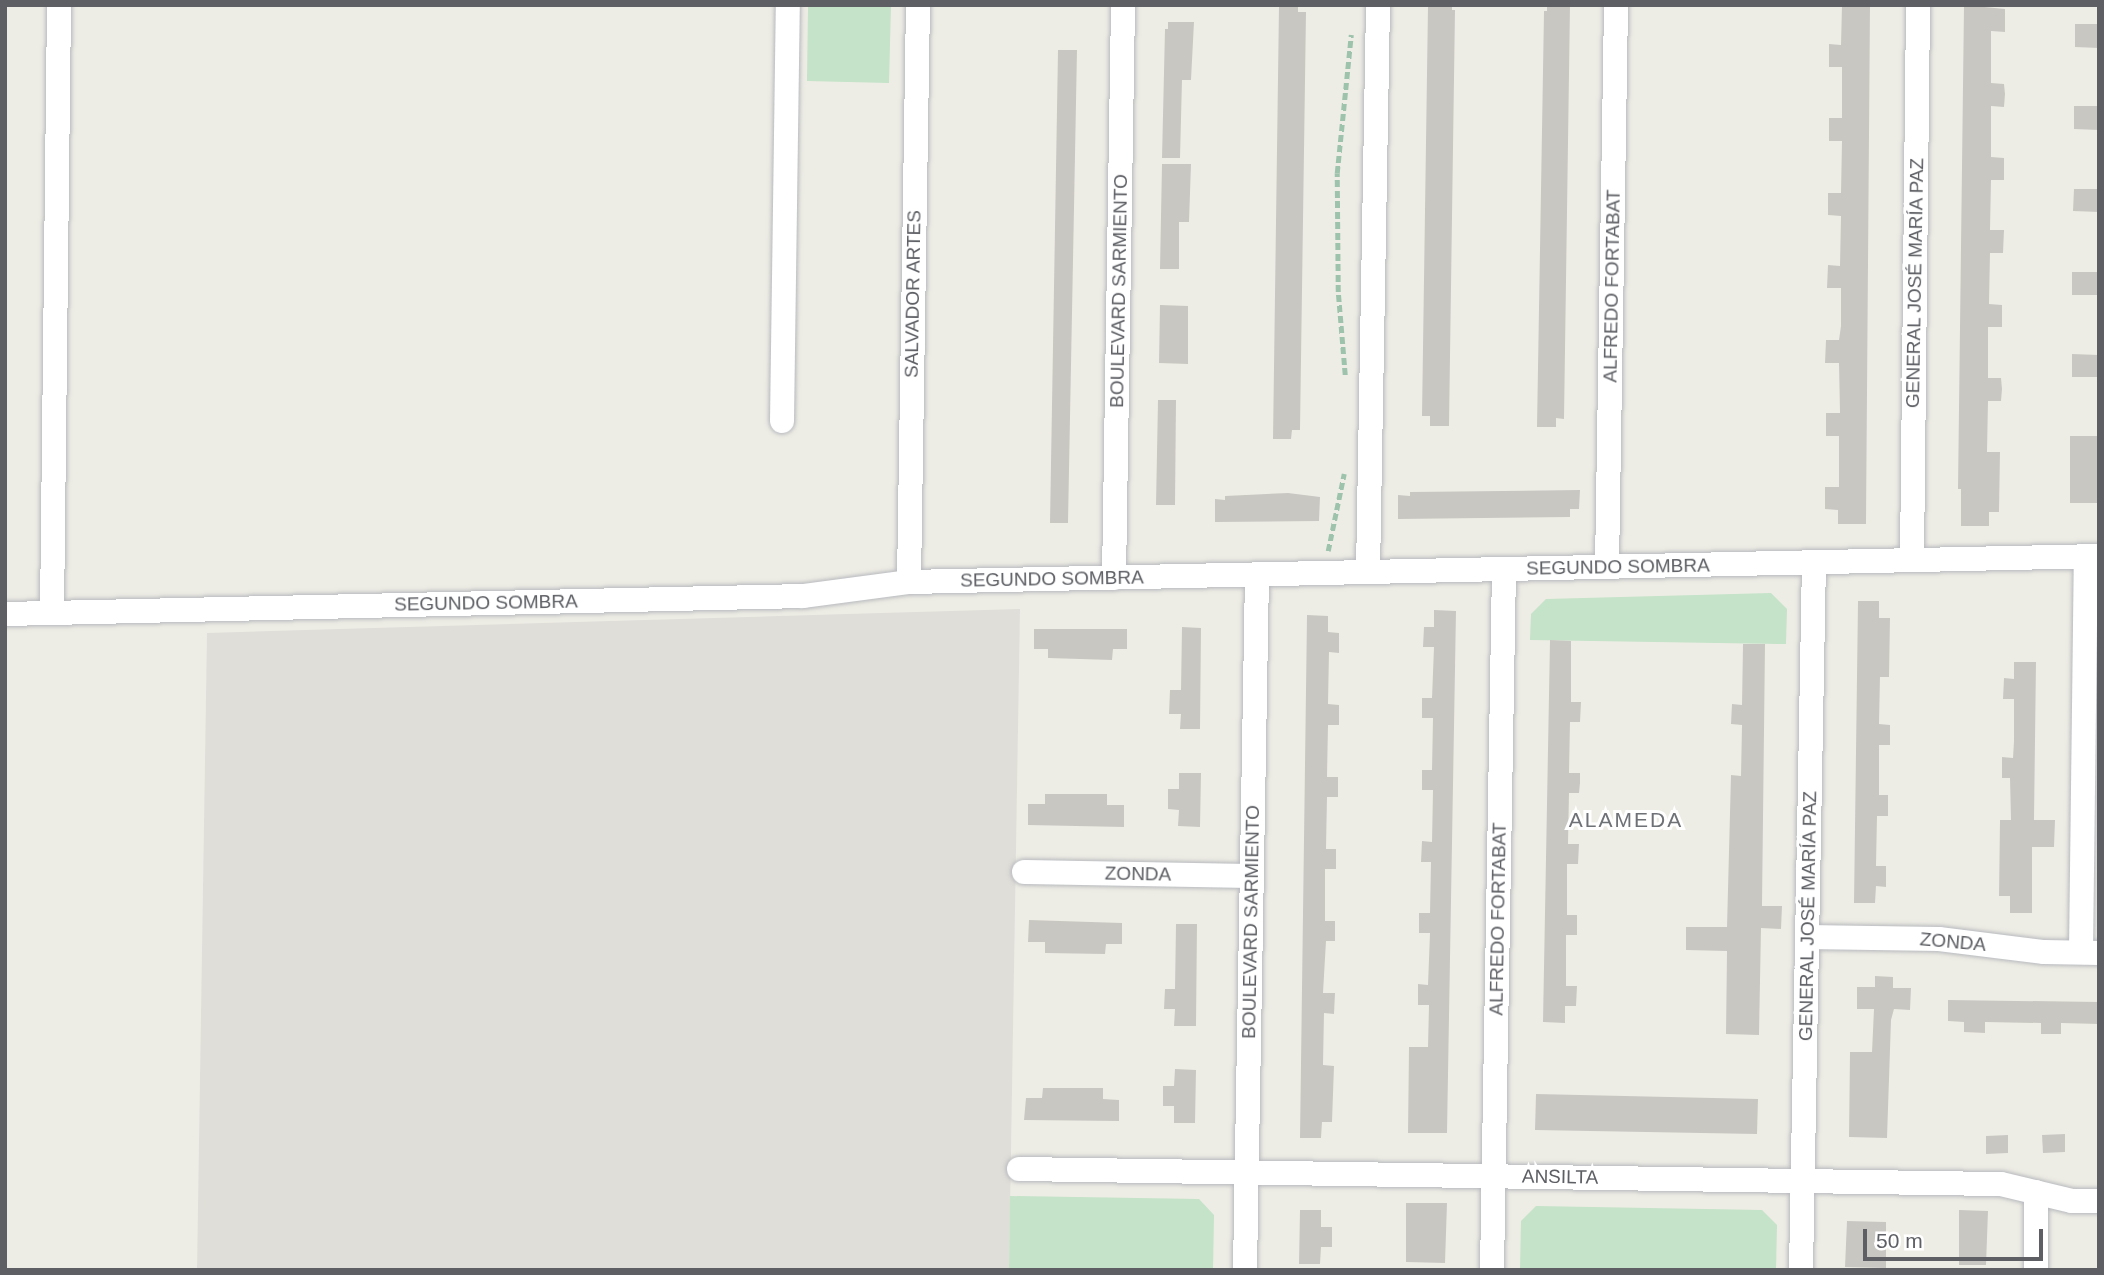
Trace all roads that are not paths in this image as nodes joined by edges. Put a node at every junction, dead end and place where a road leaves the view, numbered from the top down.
1 (59, 5) edge
2 (788, 5) edge
3 (918, 5) edge
4 (1123, 5) edge
5 (1378, 5) edge
6 (1616, 5) edge
7 (1918, 5) edge
8 (782, 421) dead end
9 (2092, 556) edge
10 (1912, 560) junction
11 (1814, 562) junction
12 (1607, 567) junction
13 (1504, 569) junction
14 (1368, 572) junction
15 (1257, 575) junction
16 (1114, 578) junction
17 (909, 582) junction
18 (52, 613) junction
19 (5, 614) edge
20 (1024, 873) dead end
21 (1252, 876) junction
22 (1807, 937) junction
23 (2090, 953) edge
24 (1019, 1169) dead end
25 (1247, 1172) junction
26 (1493, 1176) junction
27 (1803, 1181) junction
28 (2036, 1192) junction
29 (2099, 1201) edge
30 (1245, 1270) edge
31 (1492, 1270) edge
32 (1801, 1270) edge
33 (2036, 1270) edge

1 - 18 street
2 - 8 street
3 - 17 street, SALVADOR ARTES
4 - 16 street, BOULEVARD SARMIENTO
5 - 14 street
6 - 12 street, ALFREDO FORTABAT
7 - 10 street, GENERAL JOSÉ MARÍA PAZ
9 - 10 street, SEGUNDO SOMBRA
9 - 23 street
10 - 11 street, SEGUNDO SOMBRA
11 - 12 street, SEGUNDO SOMBRA
11 - 22 street, GENERAL JOSÉ MARÍA PAZ
12 - 13 street, SEGUNDO SOMBRA
13 - 14 street, SEGUNDO SOMBRA
13 - 26 street, ALFREDO FORTABAT
14 - 15 street, SEGUNDO SOMBRA
15 - 16 street, SEGUNDO SOMBRA
15 - 21 street, BOULEVARD SARMIENTO
16 - 17 street, SEGUNDO SOMBRA
17 - 18 street, SEGUNDO SOMBRA
18 - 19 street, SEGUNDO SOMBRA
20 - 21 street, ZONDA
21 - 25 street, BOULEVARD SARMIENTO
22 - 23 street, ZONDA
22 - 27 street, GENERAL JOSÉ MARÍA PAZ
24 - 25 street, ANSILTA
25 - 26 street, ANSILTA
25 - 30 street, BOULEVARD SARMIENTO
26 - 27 street, ANSILTA
26 - 31 street, ALFREDO FORTABAT
27 - 28 street, ANSILTA
27 - 32 street, GENERAL JOSÉ MARÍA PAZ
28 - 29 street, ANSILTA
28 - 33 street

